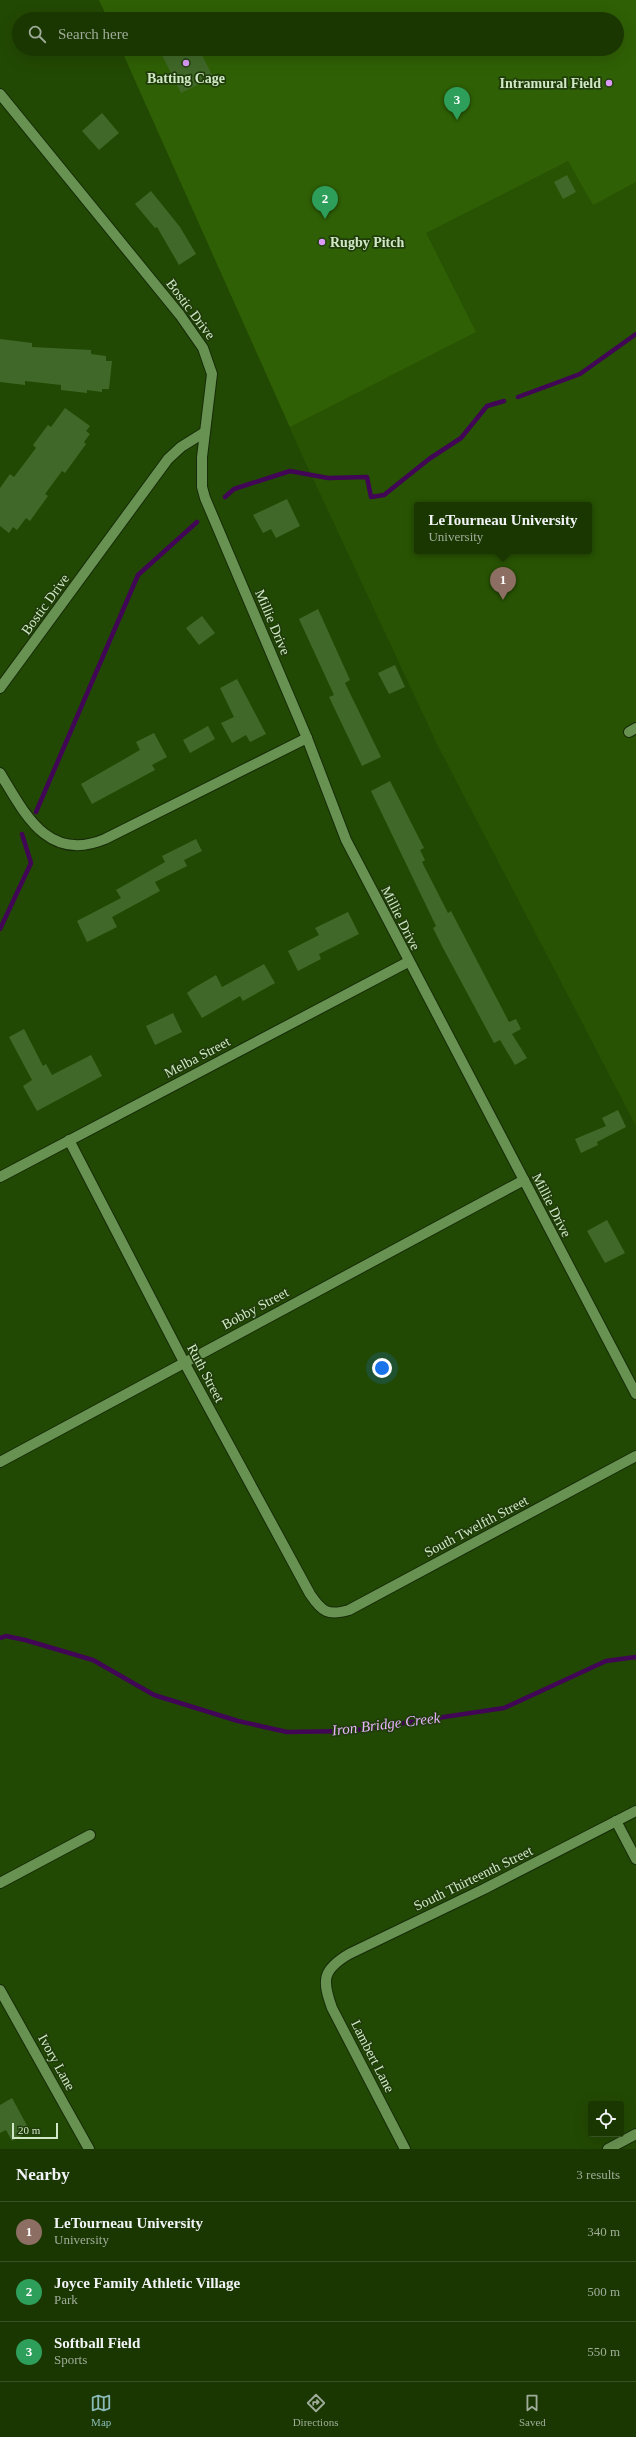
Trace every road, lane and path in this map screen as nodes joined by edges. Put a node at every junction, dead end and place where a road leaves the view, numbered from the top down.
1 (0, 94) edge
2 (205, 432) junction
3 (0, 688) edge
4 (308, 738) junction
5 (0, 773) edge
6 (408, 962) junction
7 (69, 1140) junction
8 (0, 1177) edge
9 (524, 1180) junction
10 (184, 1362) junction
11 (636, 1394) edge
12 (636, 1456) edge
13 (0, 1462) edge
14 (328, 1612) joint
15 (636, 1811) edge
16 (616, 1821) junction
17 (90, 1835) dead end
18 (636, 1859) edge
19 (0, 1883) edge
20 (326, 1974) joint
21 (0, 1990) edge
22 (636, 2134) edge
23 (89, 2149) edge
24 (404, 2149) edge
25 (608, 2149) edge

1 - 2 street, Bostic Drive
2 - 3 street, Bostic Drive
2 - 4 street, Millie Drive
4 - 5 street
4 - 6 street, Millie Drive
6 - 7 street, Melba Street
6 - 9 street, Millie Drive
7 - 8 street, Melba Street
7 - 10 street, Ruth Street
9 - 10 street, Bobby Street
9 - 11 street, Millie Drive
10 - 13 street, Bobby Street
10 - 14 street, Ruth Street
12 - 14 street, South Twelfth Street
15 - 16 street, South Thirteenth Street
16 - 18 street
16 - 20 street, South Thirteenth Street
17 - 19 street
20 - 24 street, Lambert Lane
21 - 23 street, Ivory Lane
22 - 25 street

